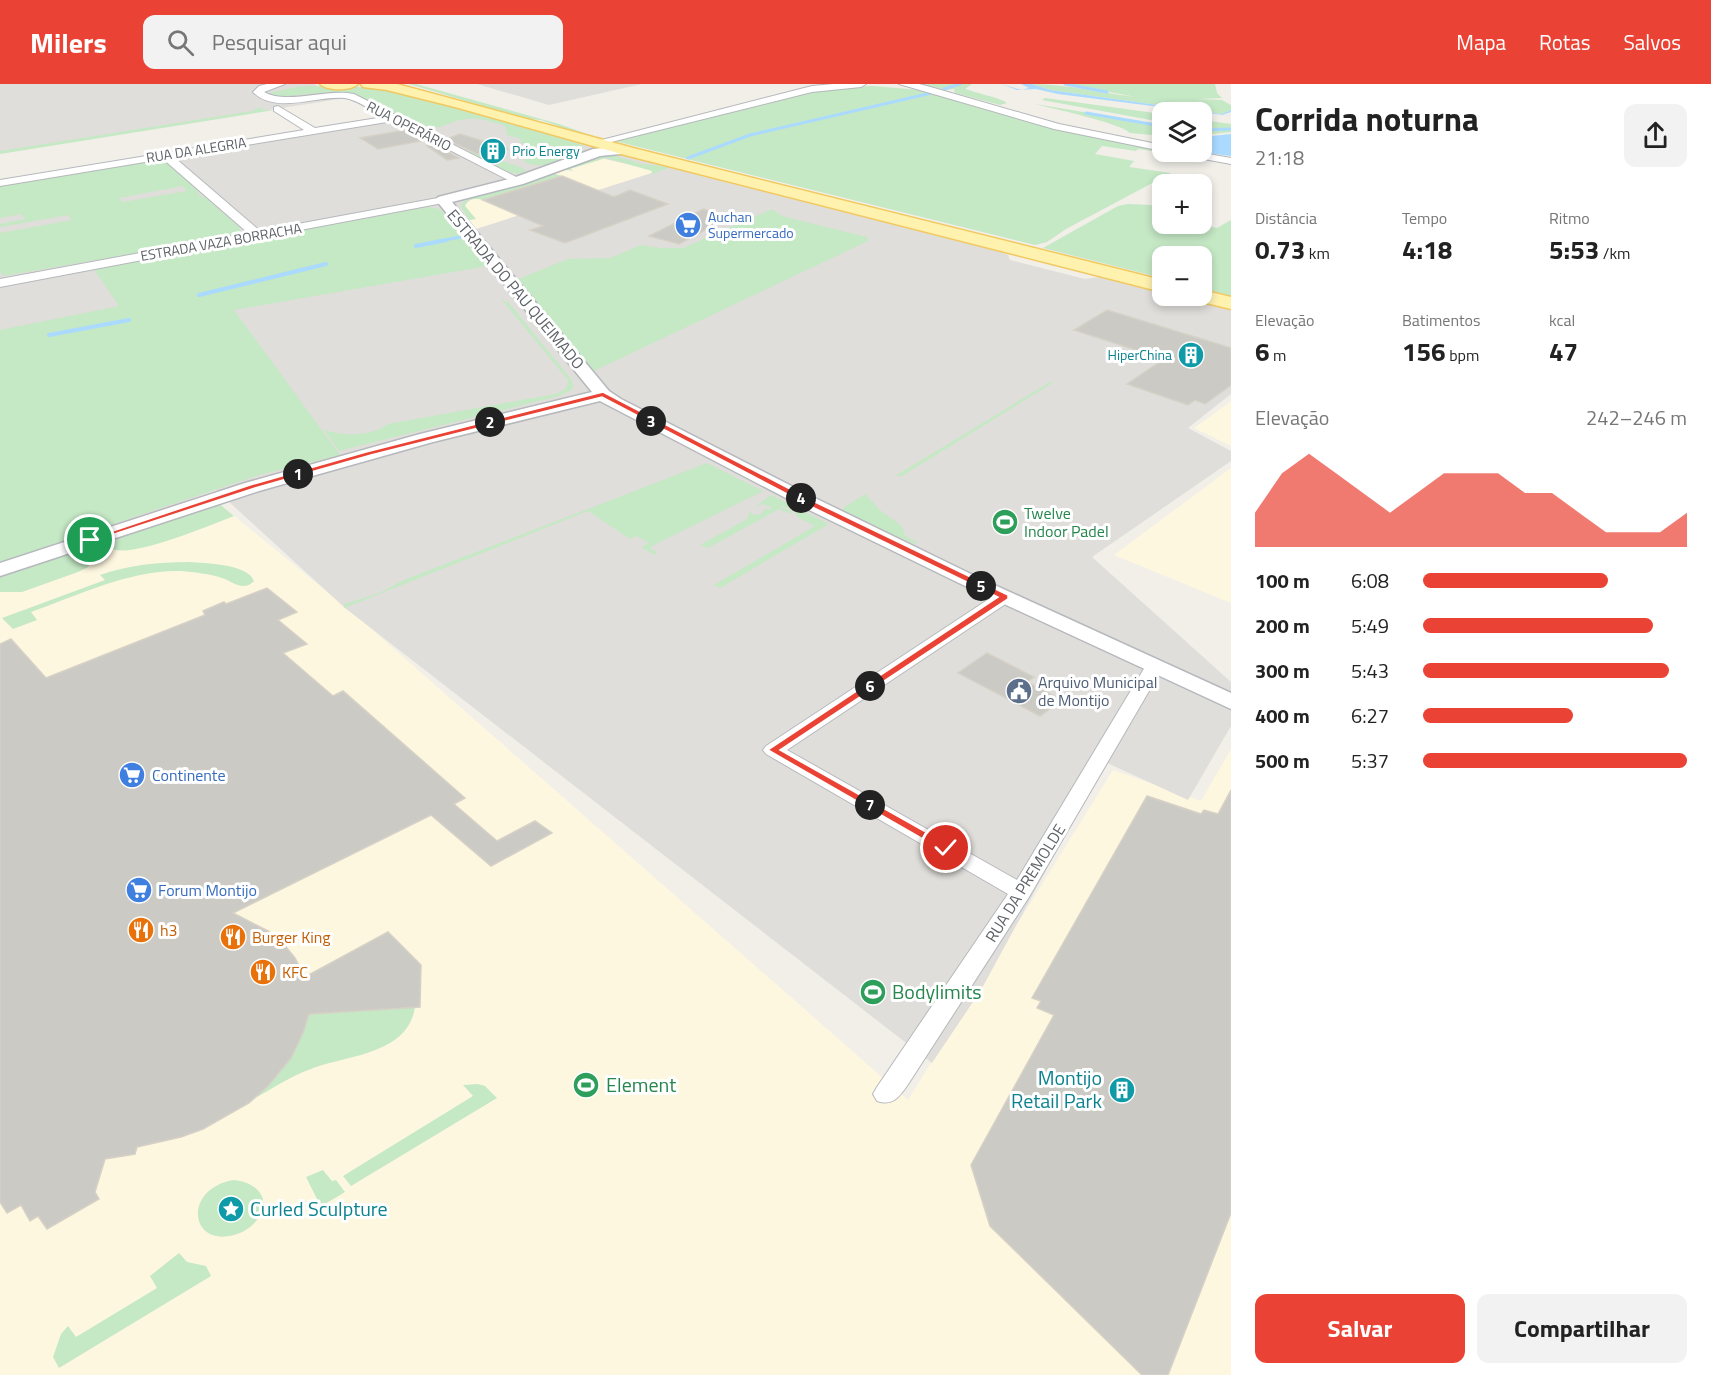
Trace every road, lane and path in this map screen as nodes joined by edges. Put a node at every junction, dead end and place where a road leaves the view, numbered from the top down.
1 (280, 84) edge
2 (327, 84) edge
3 (351, 84) edge
4 (368, 84) edge
5 (400, 84) edge
6 (861, 84) edge
7 (904, 84) edge
8 (295, 85) edge
9 (261, 94) junction
10 (459, 104) junction
11 (278, 109) dead end
12 (393, 118) junction
13 (313, 131) junction
14 (590, 141) junction
15 (1152, 146) edge
16 (625, 150) junction
17 (165, 155) junction
18 (1212, 158) edge
19 (574, 160) junction
20 (1231, 161) edge
21 (518, 181) junction
22 (0, 183) edge
23 (442, 200) junction
24 (259, 236) junction
25 (0, 283) edge
26 (1152, 283) edge
27 (1212, 299) edge
28 (1231, 303) edge
29 (603, 395) junction
30 (0, 570) edge
31 (1005, 597) junction
32 (1154, 667) junction
33 (1231, 702) edge
34 (1021, 892) junction
35 (886, 1094) dead end

1 - 9 street
2 - 3 main road
4 - 10 main road
5 - 10 main road
6 - 14 street
7 - 15 street
8 - 9 street
9 - 12 street, RUA OPERÁRIO
10 - 14 main road
11 - 13 street
12 - 13 street, RUA DA ALEGRIA
12 - 21 street, RUA OPERÁRIO
13 - 17 street, RUA DA ALEGRIA
14 - 16 main road
14 - 19 street
16 - 19 street
16 - 26 main road
17 - 22 street, RUA DA ALEGRIA
17 - 24 street
18 - 20 street
19 - 21 street
21 - 23 street
23 - 24 street, ESTRADA VAZA BORRACHA
23 - 29 street, ESTRADA DO PAU QUEIMADO
24 - 25 street, ESTRADA VAZA BORRACHA
27 - 28 main road
29 - 30 street
29 - 31 street, ESTRADA DO PAU QUEIMADO
31 - 32 street, ESTRADA DO PAU QUEIMADO
31 - 34 street
32 - 33 street, ESTRADA DO PAU QUEIMADO
32 - 34 street, RUA DA PREMOLDE
34 - 35 street, RUA DA PREMOLDE

